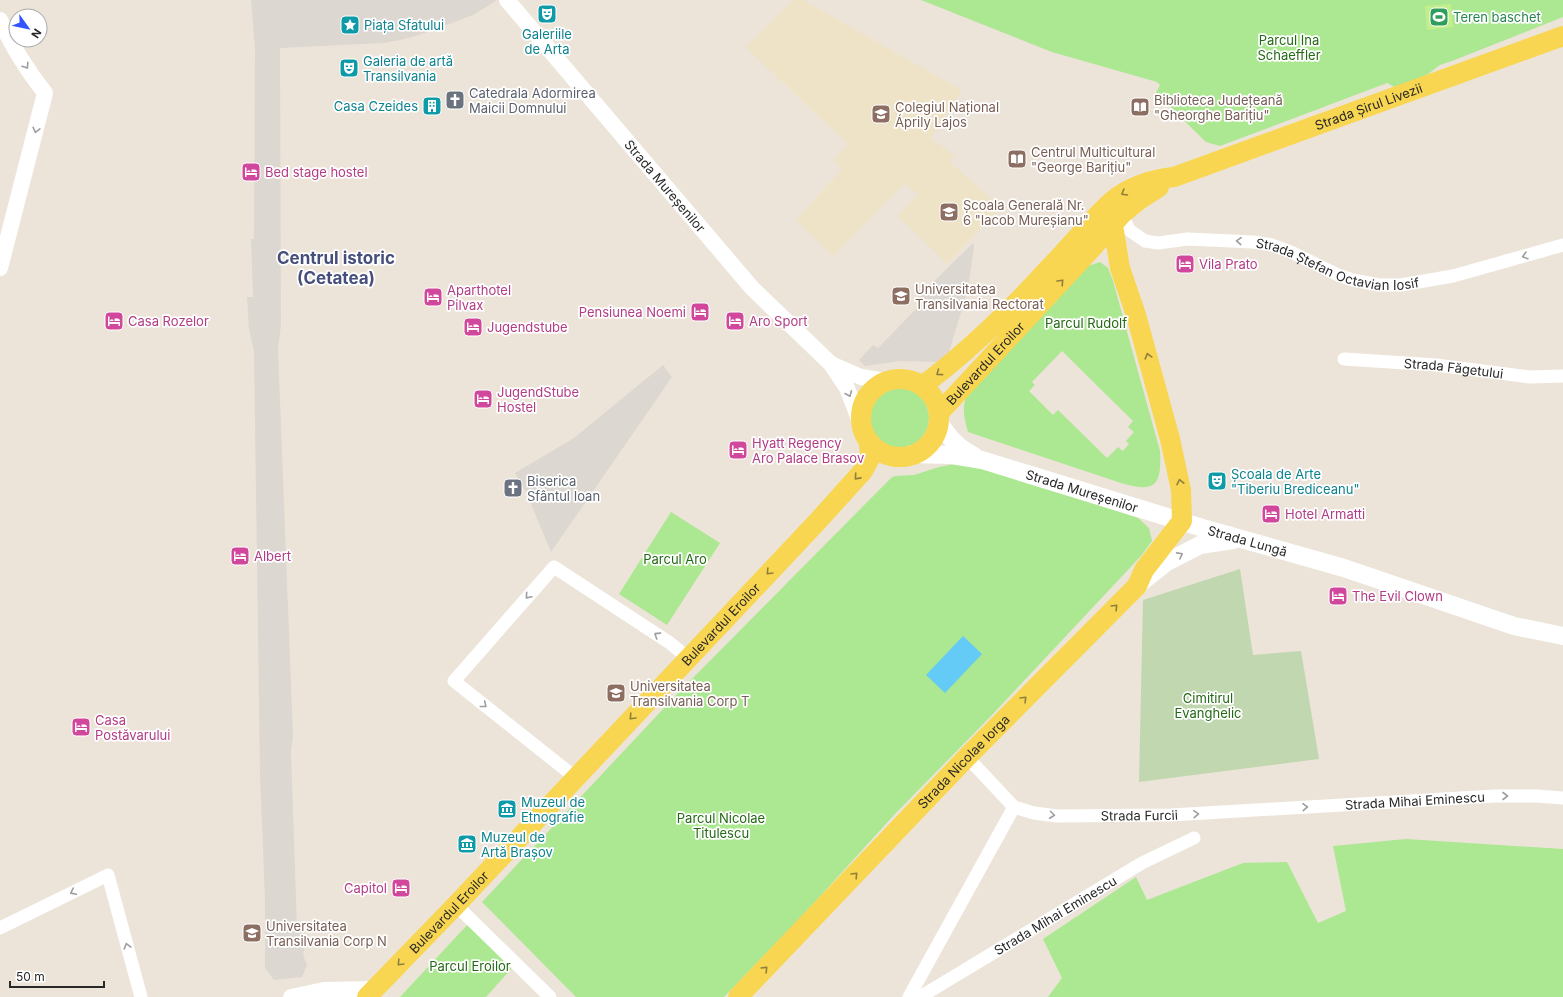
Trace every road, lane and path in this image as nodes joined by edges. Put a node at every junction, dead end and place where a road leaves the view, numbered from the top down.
1 (507, 0) edge
2 (0, 20) edge
3 (1563, 36) edge
4 (1112, 216) junction
5 (1085, 243) junction
6 (1563, 245) edge
7 (0, 268) edge
8 (1120, 268) junction
9 (1344, 358) dead end
10 (831, 364) junction
11 (1563, 376) edge
12 (886, 381) junction
13 (922, 386) junction
14 (939, 418) junction
15 (865, 434) junction
16 (912, 454) junction
17 (982, 460) junction
18 (1182, 521) junction
19 (1241, 539) junction
20 (1137, 586) junction
21 (1563, 636) edge
22 (688, 658) junction
23 (967, 757) junction
24 (576, 778) junction
25 (1563, 798) edge
26 (1014, 807) junction
27 (1266, 810) joint
28 (1194, 838) dead end
29 (456, 905) junction
30 (0, 928) edge
31 (371, 993) edge
32 (141, 997) edge
33 (295, 997) edge
34 (550, 997) edge
35 (738, 997) edge
36 (909, 997) edge
37 (920, 997) edge

1 - 10 street, Strada Mureșenilor
2 -> 7 street
3 - 4 main road, Strada Șirul Livezii
4 - 5 main road, Bulevardul Eroilor
6 -> 4 street, Strada Ștefan Octavian Iosif
4 - 8 main road
5 - 8 main road
5 -> 13 main road, Bulevardul Eroilor
14 -> 5 main road, Bulevardul Eroilor
18 -> 8 main road
9 - 11 street, Strada Făgetului
10 - 12 street, Strada Mureșenilor
10 -> 15 street, Strada Mureșenilor
12 - 13 main road
12 - 15 main road
13 - 14 main road
14 - 16 main road
14 - 17 main road, Strada Mureșenilor
15 - 16 main road
15 -> 22 main road, Bulevardul Eroilor
16 - 17 main road, Strada Mureșenilor
17 - 18 main road, Strada Mureșenilor
18 - 19 main road, Strada Lungă
18 - 20 main road, Strada Nicolae Iorga
20 -> 19 main road
19 - 21 main road, Strada Lungă
23 -> 20 main road, Strada Nicolae Iorga
22 -> 24 main road, Bulevardul Eroilor
22 -> 24 street
23 - 26 street
35 -> 23 main road, Strada Nicolae Iorga
24 - 29 main road, Bulevardul Eroilor
27 -> 25 street, Strada Mihai Eminescu
26 -> 27 street, Strada Furcii
26 - 36 street
28 - 37 street, Strada Mihai Eminescu
29 -> 31 main road, Bulevardul Eroilor
29 - 34 street
32 -> 30 street
31 - 33 street, Bulevardul Eroilor

